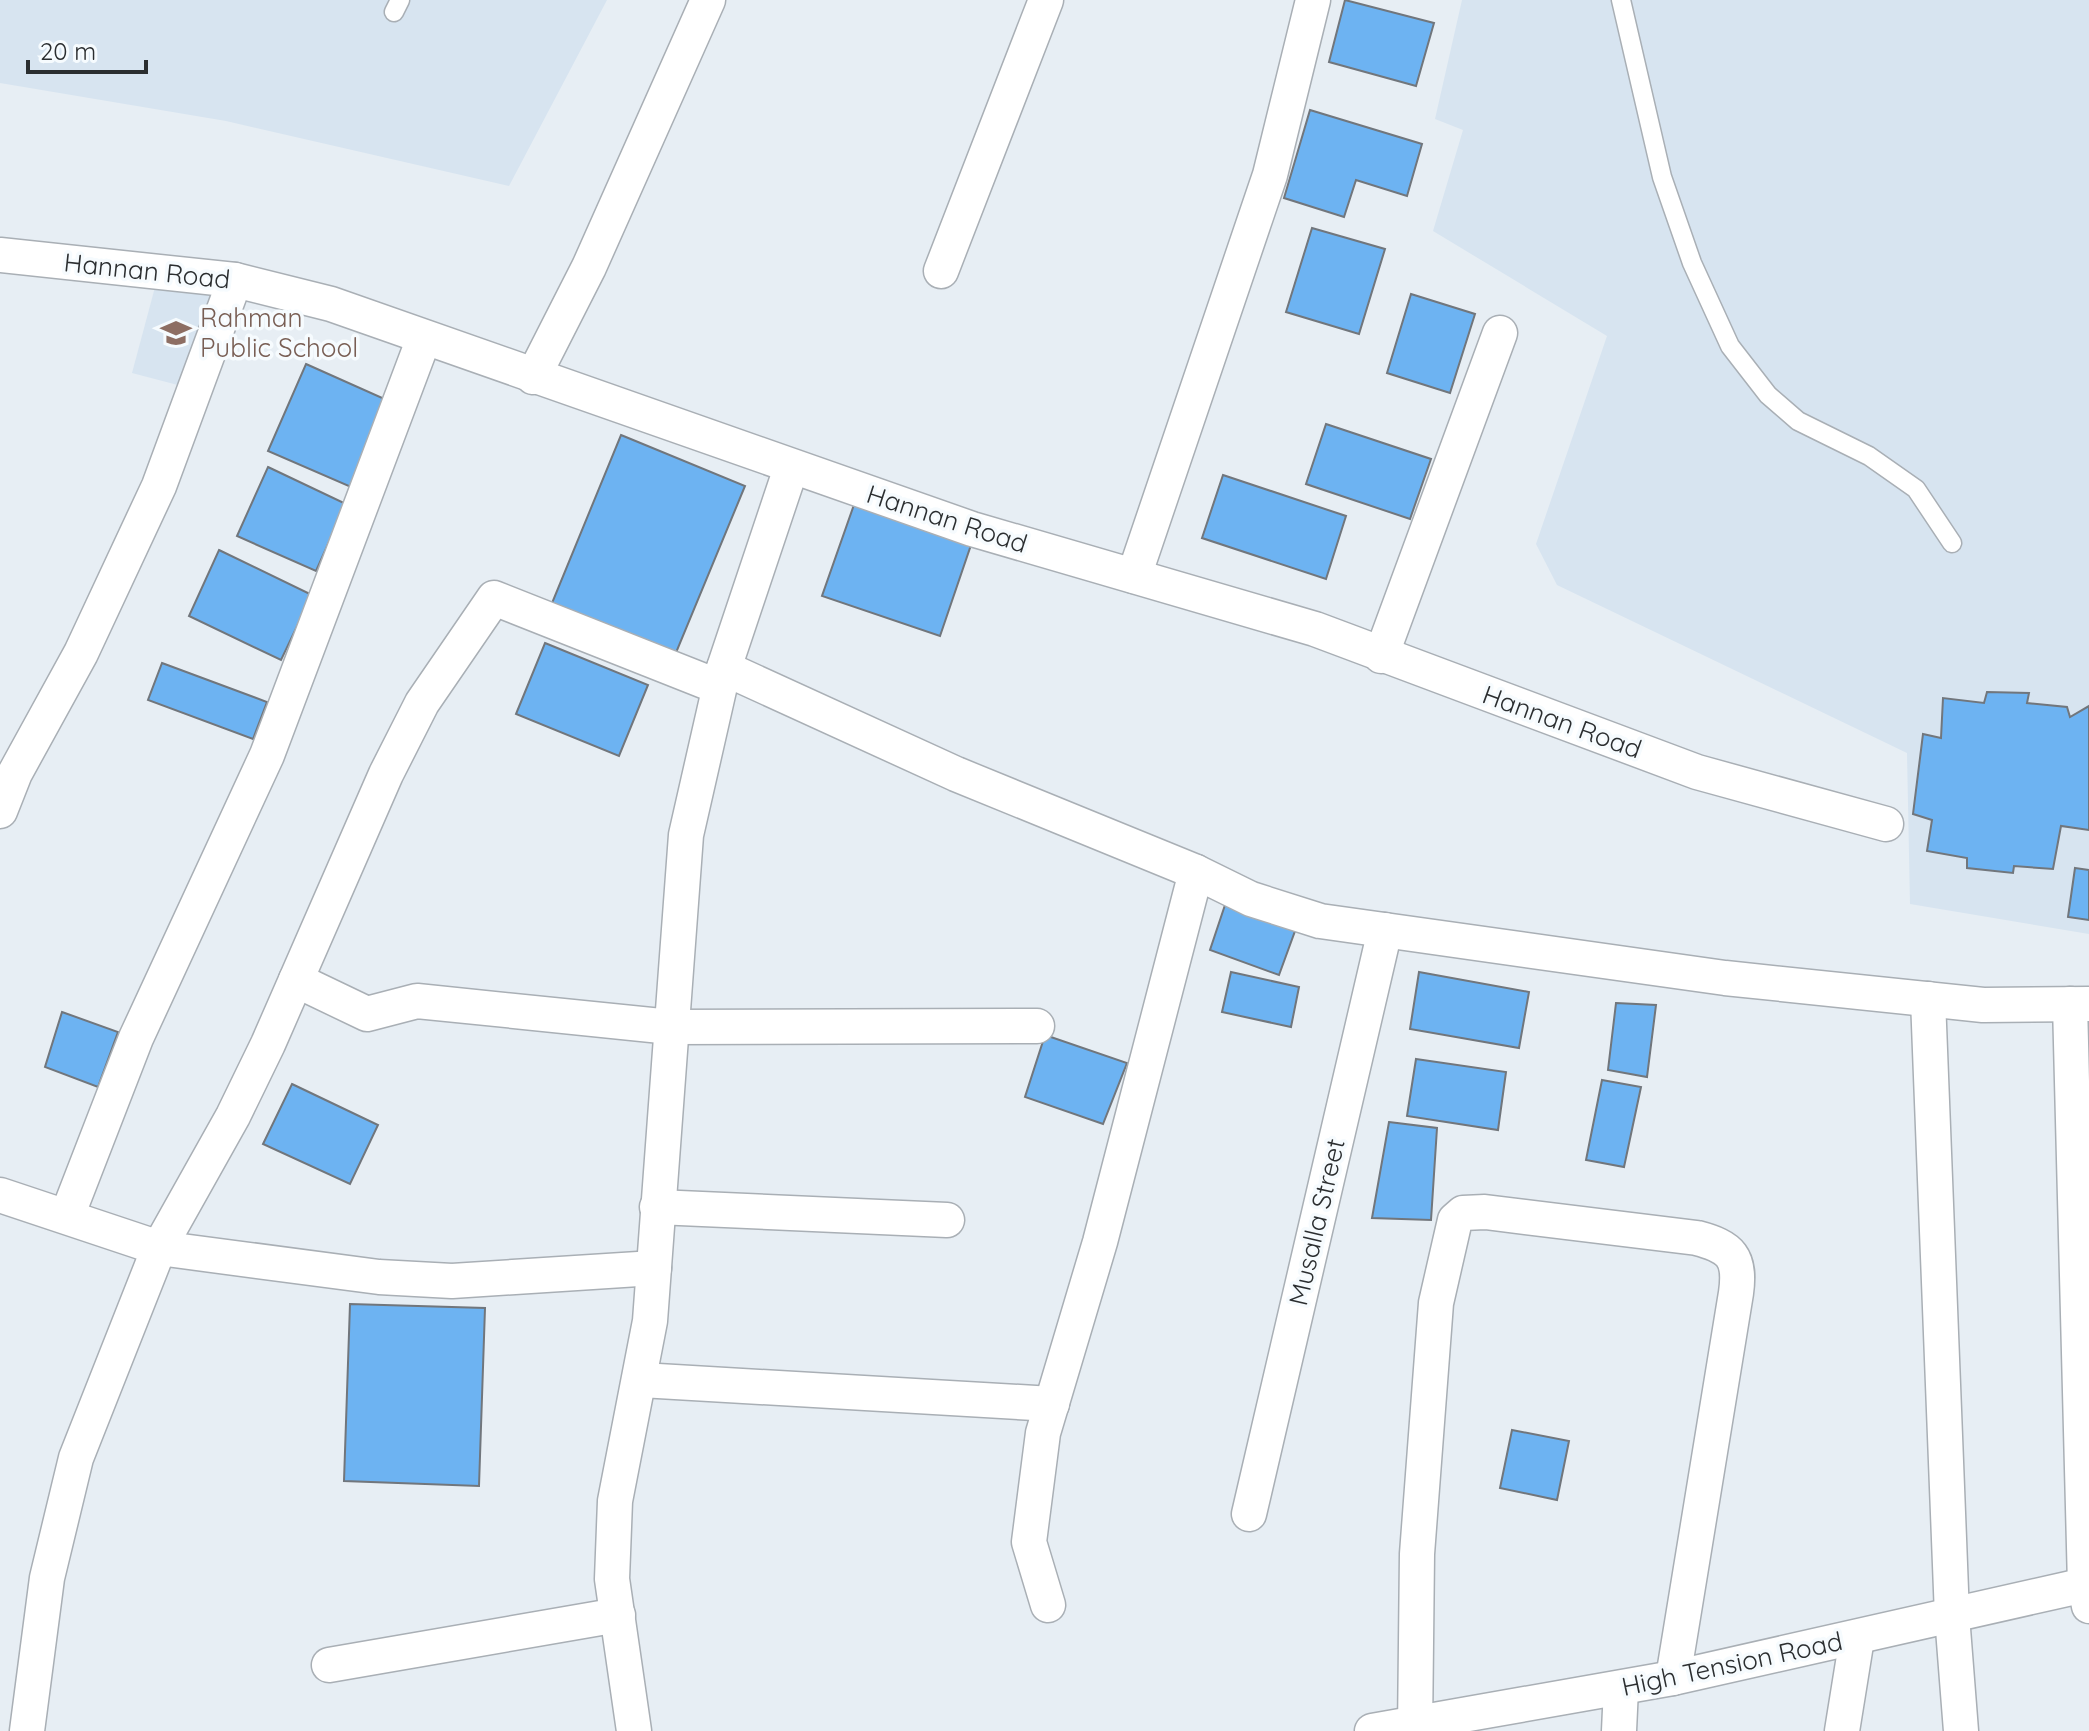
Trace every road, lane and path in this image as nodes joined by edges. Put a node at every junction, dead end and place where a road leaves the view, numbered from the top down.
1 (708, 0) edge
2 (1046, 0) edge
3 (1313, 0) edge
4 (1621, 0) edge
5 (0, 255) edge
6 (941, 271) dead end
7 (235, 280) junction
8 (1500, 333) dead end
9 (424, 338) junction
10 (533, 377) junction
11 (791, 468) junction
12 (1952, 543) dead end
13 (1134, 576) junction
14 (1381, 656) junction
15 (721, 677) junction
16 (8, 769) edge
17 (0, 811) edge
18 (1886, 824) dead end
19 (1196, 872) junction
20 (1385, 930) junction
21 (296, 980) junction
22 (1928, 999) junction
23 (2079, 1004) edge
24 (1037, 1026) dead end
25 (671, 1027) junction
26 (0, 1195) edge
27 (657, 1207) junction
28 (67, 1216) junction
29 (947, 1220) dead end
30 (159, 1248) junction
31 (654, 1268) junction
32 (641, 1380) junction
33 (1052, 1404) junction
34 (1249, 1514) dead end
35 (2088, 1591) edge
36 (1048, 1605) dead end
37 (618, 1615) junction
38 (1952, 1616) junction
39 (1857, 1638) junction
40 (329, 1665) dead end
41 (1673, 1678) junction
42 (1621, 1688) junction
43 (1415, 1727) edge
44 (27, 1731) edge
45 (634, 1731) edge
46 (1372, 1731) edge
47 (1619, 1731) edge
48 (1842, 1731) edge
49 (1961, 1731) edge

1 - 10 street
2 - 6 street
3 - 13 street
4 - 12 lane
5 - 7 street, Hannan Road
7 - 9 street, Hannan Road
7 - 16 street
8 - 14 street
9 - 10 street, Hannan Road
9 - 28 street
10 - 11 street, Hannan Road
11 - 13 street, Hannan Road
11 - 15 street
13 - 14 street, Hannan Road
14 - 18 street, Hannan Road
15 - 19 street
15 - 21 street
15 - 25 street
16 - 17 street
19 - 20 street
19 - 33 street
20 - 22 street
20 - 34 street, Musalla Street
21 - 25 street
21 - 30 street
22 - 23 street
22 - 38 street
23 - 35 street
24 - 25 street
25 - 27 street
26 - 28 street
27 - 29 street
27 - 31 street
28 - 30 street
30 - 31 street
30 - 44 street
31 - 32 street
32 - 33 street
32 - 37 street
33 - 36 street
35 - 38 street, High Tension Road
37 - 40 street
37 - 45 street
38 - 39 street, High Tension Road
38 - 49 street
39 - 41 street, High Tension Road
39 - 48 street
41 - 42 street, High Tension Road
41 - 43 street
42 - 43 street, High Tension Road
42 - 47 street
43 - 46 street, High Tension Road

